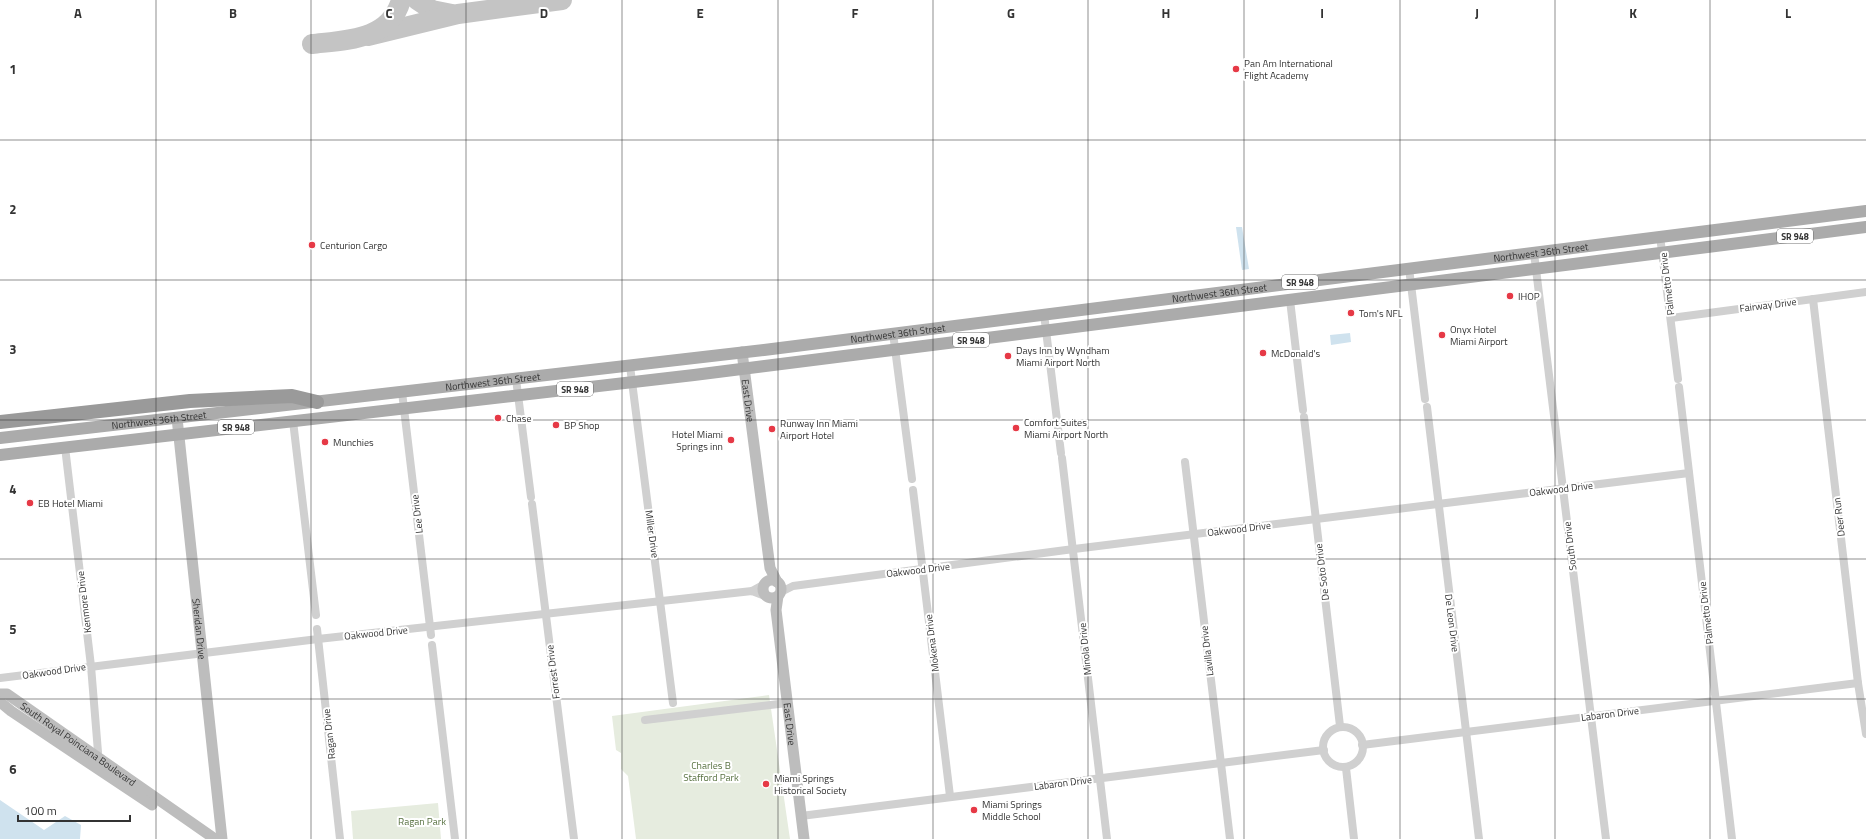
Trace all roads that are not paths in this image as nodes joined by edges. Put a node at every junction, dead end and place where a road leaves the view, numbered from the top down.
1 (1866, 210) edge
2 (1866, 228) edge
3 (1660, 236) junction
4 (1534, 253) junction
5 (1663, 253) junction
6 (1409, 268) junction
7 (1536, 269) junction
8 (1332, 278) junction
9 (1411, 284) junction
10 (1866, 292) edge
11 (1191, 296) junction
12 (1813, 299) junction
13 (1290, 300) junction
14 (1194, 312) junction
15 (1044, 314) junction
16 (1671, 318) junction
17 (1046, 330) junction
18 (893, 333) junction
19 (895, 350) junction
20 (742, 352) junction
21 (630, 366) junction
22 (744, 369) junction
23 (516, 379) junction
24 (632, 382) junction
25 (402, 392) junction
26 (518, 395) junction
27 (320, 401) junction
28 (404, 408) junction
29 (178, 418) junction
30 (293, 421) junction
31 (0, 422) edge
32 (81, 429) junction
33 (179, 434) junction
34 (0, 438) edge
35 (65, 447) junction
36 (0, 455) edge
37 (1185, 462) dead end
38 (1689, 473) junction
39 (912, 479) dead end
40 (1564, 489) junction
41 (913, 490) dead end
42 (1437, 504) junction
43 (1316, 519) junction
44 (1194, 535) junction
45 (1073, 549) junction
46 (923, 569) junction
47 (774, 589) junction
48 (661, 602) junction
49 (316, 615) dead end
50 (546, 615) junction
51 (317, 629) dead end
52 (431, 631) junction
53 (318, 639) junction
54 (432, 645) dead end
55 (204, 653) junction
56 (91, 666) junction
57 (0, 678) edge
58 (1858, 683) junction
59 (0, 694) edge
60 (1717, 700) junction
61 (0, 702) edge
62 (673, 703) dead end
63 (787, 703) junction
64 (1591, 716) junction
65 (645, 720) dead end
66 (1340, 726) junction
67 (1466, 731) junction
68 (1866, 734) edge
69 (1362, 745) junction
70 (1324, 750) junction
71 (95, 758) junction
72 (1221, 764) junction
73 (1346, 768) junction
74 (1099, 778) junction
75 (950, 796) junction
76 (801, 816) junction
77 (204, 839) edge
78 (215, 839) edge
79 (222, 839) edge
80 (340, 839) edge
81 (455, 839) edge
82 (574, 839) edge
83 (804, 839) edge
84 (1107, 839) edge
85 (1230, 839) edge
86 (1354, 839) edge
87 (1478, 839) edge
88 (1606, 839) edge
89 (1732, 839) edge

1 - 3 main road, Northwest 36th Street / SR 948
2 - 5 main road, Northwest 36th Street / SR 948
3 - 4 main road, Northwest 36th Street / SR 948
3 - 5 street, Palmetto Drive
4 - 6 main road, Northwest 36th Street / SR 948
4 - 7 street, South Drive
5 - 7 main road, Northwest 36th Street / SR 948
5 - 16 street, Palmetto Drive
6 - 8 main road, Northwest 36th Street / SR 948
6 - 9 street, De Leon Drive
7 - 9 main road, Northwest 36th Street / SR 948
7 - 40 street, South Drive
8 - 11 main road, Northwest 36th Street / SR 948
8 - 13 main road
9 - 13 main road, Northwest 36th Street / SR 948
9 - 42 street, De Leon Drive
10 - 12 street, Fairway Drive
11 - 14 main road
11 - 15 main road, Northwest 36th Street / SR 948
12 - 16 street, Fairway Drive
12 - 58 street, Deer Run
13 - 14 main road, Northwest 36th Street / SR 948
13 - 43 street, De Soto Drive
14 - 17 main road, Northwest 36th Street / SR 948
15 - 17 street, Minola Drive
15 - 18 main road, Northwest 36th Street / SR 948
16 - 38 street, Palmetto Drive
17 - 19 main road, Northwest 36th Street / SR 948
17 - 45 street, Minola Drive
18 - 19 street
18 - 20 main road, Northwest 36th Street / SR 948
19 - 22 main road, Northwest 36th Street / SR 948
19 - 39 street
20 - 21 main road, Northwest 36th Street / SR 948
20 - 22 street, East Drive
21 - 23 main road, Northwest 36th Street / SR 948
21 - 24 street, Miller Drive
22 - 24 main road, Northwest 36th Street / SR 948
22 - 47 street, East Drive
23 - 25 main road, Northwest 36th Street / SR 948
23 - 26 street, Forrest Drive
24 - 26 main road, Northwest 36th Street / SR 948
24 - 48 street, Miller Drive
25 - 27 main road, Northwest 36th Street / SR 948
25 - 28 street, Lee Drive
26 - 28 main road, Northwest 36th Street / SR 948
26 - 50 street, Forrest Drive
27 - 29 main road, Northwest 36th Street / SR 948
27 - 30 main road
27 - 31 highway
28 - 30 main road, Northwest 36th Street / SR 948
28 - 52 street, Lee Drive
29 - 32 main road, Northwest 36th Street / SR 948
29 - 33 street, Sheridan Drive
30 - 33 main road, Northwest 36th Street / SR 948
30 - 49 street
32 - 34 main road, Northwest 36th Street / SR 948
32 - 35 main road
33 - 35 main road, Northwest 36th Street / SR 948
33 - 55 street, Sheridan Drive
35 - 36 main road, Northwest 36th Street / SR 948
35 - 56 street, Kenmore Drive
37 - 44 street, Lavilla Drive
38 - 40 street, Oakwood Drive
38 - 60 street, Palmetto Drive
40 - 42 street, Oakwood Drive
40 - 64 street, South Drive
41 - 46 street, Mokena Drive
42 - 43 street, Oakwood Drive
42 - 67 street, De Leon Drive
43 - 44 street, Oakwood Drive
43 - 66 street, De Soto Drive
44 - 45 street, Oakwood Drive
44 - 72 street, Lavilla Drive
45 - 46 street, Oakwood Drive
45 - 74 street, Minola Drive
46 - 47 street, Oakwood Drive
46 - 75 street, Mokena Drive
47 - 48 street, Oakwood Drive
47 - 63 street, East Drive
48 - 50 street, Oakwood Drive
48 - 62 street, Miller Drive
50 - 52 street, Oakwood Drive
50 - 82 street, Forrest Drive
51 - 53 street, Ragan Drive
52 - 53 street, Oakwood Drive
53 - 55 street, Oakwood Drive
53 - 80 street, Ragan Drive
54 - 81 street
55 - 56 street, Oakwood Drive
55 - 79 street, Sheridan Drive
56 - 57 street, Oakwood Drive
56 - 71 street, Kenmore Drive
58 - 60 street, Labaron Drive
58 - 68 street, Deer Run
59 - 71 street, South Royal Poinciana Boulevard
60 - 64 street, Labaron Drive
60 - 89 street, Palmetto Drive
61 - 77 street, South Royal Poinciana Boulevard
63 - 65 street
63 - 76 street, East Drive
64 - 67 street, Labaron Drive
64 - 88 street, South Drive
66 - 69 street
66 - 70 street
67 - 69 street, Labaron Drive
67 - 87 street, De Leon Drive
69 - 73 street
70 - 72 street, Labaron Drive
70 - 73 street
71 - 78 street, South Royal Poinciana Boulevard
72 - 74 street, Labaron Drive
72 - 85 street, Lavilla Drive
73 - 86 street
74 - 75 street, Labaron Drive
74 - 84 street, Minola Drive
75 - 76 street, Labaron Drive
76 - 83 street, East Drive

